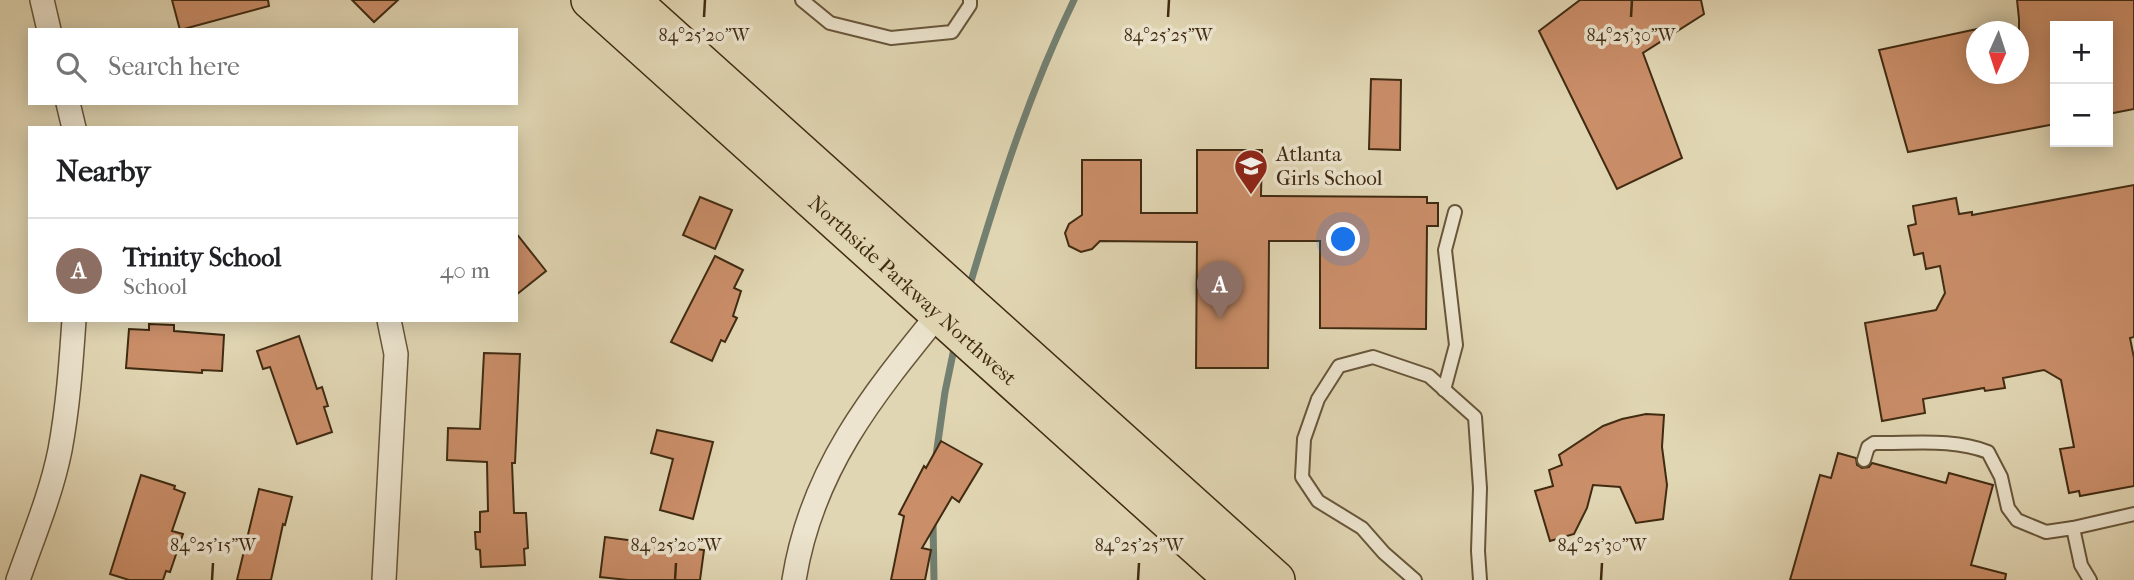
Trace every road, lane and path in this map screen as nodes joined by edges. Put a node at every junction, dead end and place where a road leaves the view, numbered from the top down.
1 (42, 0) edge
2 (590, 0) edge
3 (631, 0) edge
4 (802, 0) edge
5 (970, 0) edge
6 (49, 28) edge
7 (68, 105) edge
8 (74, 126) edge
9 (1455, 212) dead end
10 (947, 304) junction
11 (74, 322) edge
12 (388, 322) edge
13 (1444, 390) junction
14 (1864, 460) dead end
15 (2134, 514) edge
16 (2073, 528) junction
17 (18, 580) edge
18 (384, 580) edge
19 (793, 580) edge
20 (1234, 580) edge
21 (1276, 580) edge
22 (1415, 580) edge
23 (1480, 580) edge
24 (2090, 580) edge

1 - 6 street
2 - 10 main road, Northside Parkway Northwest
3 - 10 main road, Northside Parkway Northwest
4 - 5 lane
7 - 8 street
9 - 13 lane
10 - 19 street
10 - 20 main road, Northside Parkway Northwest
10 - 21 main road, Northside Parkway Northwest
11 - 17 street
12 - 18 street
13 - 22 lane
13 - 23 lane
14 - 16 lane
15 - 16 lane
16 - 24 lane

